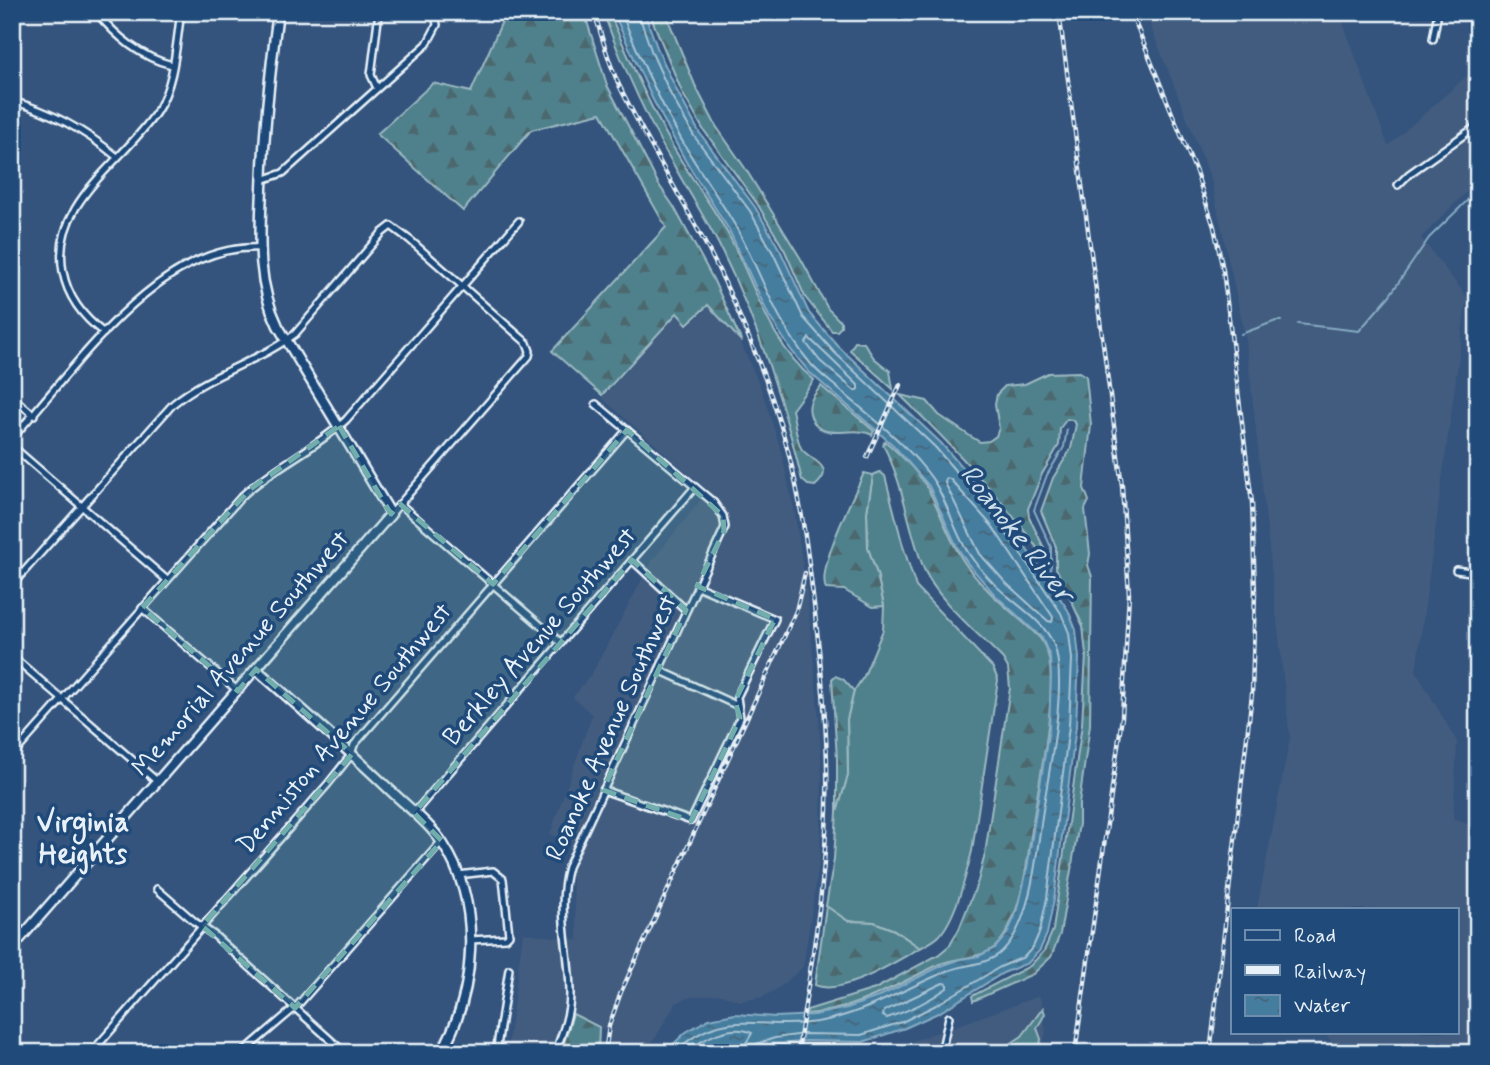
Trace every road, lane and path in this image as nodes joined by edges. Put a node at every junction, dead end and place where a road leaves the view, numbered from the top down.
1 (96, 12) edge
2 (181, 12) edge
3 (278, 12) edge
4 (379, 12) edge
5 (435, 12) edge
6 (1438, 12) edge
7 (1433, 39) dead end
8 (172, 65) junction
9 (377, 88) junction
10 (12, 101) edge
11 (1478, 125) edge
12 (117, 157) junction
13 (262, 180) junction
14 (1398, 185) dead end
15 (519, 221) dead end
16 (260, 248) junction
17 (462, 287) junction
18 (104, 333) junction
19 (287, 340) junction
20 (12, 397) edge
21 (596, 404) dead end
22 (34, 415) junction
23 (340, 426) junction
24 (627, 430) junction
25 (12, 438) edge
26 (12, 446) edge
27 (695, 487) junction
28 (400, 503) junction
29 (81, 506) junction
30 (391, 514) junction
31 (632, 560) junction
32 (1456, 570) dead end
33 (1478, 573) edge
34 (167, 580) junction
35 (12, 584) edge
36 (493, 584) junction
37 (697, 586) junction
38 (142, 608) junction
39 (686, 610) junction
40 (561, 643) junction
41 (12, 656) edge
42 (256, 669) junction
43 (659, 670) junction
44 (238, 691) junction
45 (62, 699) junction
46 (738, 706) junction
47 (351, 753) junction
48 (12, 756) edge
49 (158, 782) junction
50 (603, 790) junction
51 (414, 813) junction
52 (442, 841) junction
53 (458, 875) junction
54 (158, 888) dead end
55 (202, 926) junction
56 (470, 940) junction
57 (12, 948) edge
58 (509, 969) dead end
59 (295, 1008) junction
60 (949, 1017) dead end
61 (91, 1053) edge
62 (242, 1053) edge
63 (345, 1053) edge
64 (441, 1053) edge
65 (496, 1053) edge
66 (555, 1053) edge
67 (941, 1053) edge

1 - 8 street
2 - 8 street
3 - 13 street
4 - 9 street
5 - 9 street
6 - 7 street
8 - 12 street
9 - 13 street
10 - 12 street
11 - 14 street
12 - 18 street
13 - 16 street
15 - 17 street
16 - 18 street
16 - 19 street
17 - 19 street
17 - 23 street
17 - 28 street
18 - 22 street
19 - 23 street
19 - 29 street
20 - 22 street
21 - 24 street
22 - 25 street
23 - 30 street
23 - 34 street
24 - 27 street
24 - 36 street, Denniston Avenue Southwest
26 - 29 street
27 - 31 street, Berkley Avenue Southwest
27 - 37 street
28 - 30 street
28 - 36 street
29 - 34 street
29 - 35 street
30 - 42 street, Memorial Avenue Southwest
31 - 39 street
31 - 40 street, Berkley Avenue Southwest
32 - 33 street
34 - 38 street
36 - 40 street
36 - 47 street, Denniston Avenue Southwest
37 - 39 street, Roanoke Avenue Southwest
37 - 46 street, Roanoke Avenue Southwest
38 - 44 street
38 - 45 street
39 - 43 street, Roanoke Avenue Southwest
40 - 51 street, Berkley Avenue Southwest
41 - 45 street
42 - 44 street, Memorial Avenue Southwest
42 - 47 street
43 - 46 street
43 - 50 street, Roanoke Avenue Southwest
44 - 49 street, Memorial Avenue Southwest
45 - 48 street
45 - 49 street
46 - 50 street
47 - 51 street
47 - 55 street, Denniston Avenue Southwest
49 - 57 street, Memorial Avenue Southwest
50 - 66 street, Roanoke Avenue Southwest
51 - 52 street
52 - 53 street
52 - 59 street
53 - 56 street
53 - 56 street
54 - 55 street
55 - 59 street
55 - 61 street, Denniston Avenue Southwest
56 - 64 street
58 - 65 street
59 - 62 street
59 - 63 street
60 - 67 street

